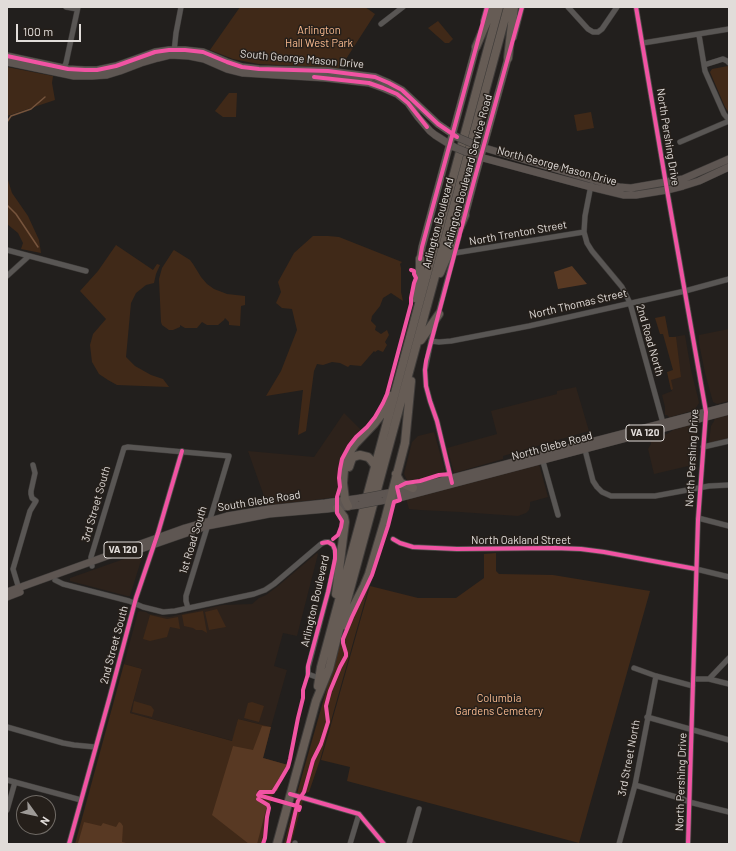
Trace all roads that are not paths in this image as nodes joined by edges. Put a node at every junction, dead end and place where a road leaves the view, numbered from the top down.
1 (66, 7) edge
2 (181, 7) edge
3 (403, 7) edge
4 (487, 7) edge
5 (493, 7) edge
6 (499, 7) edge
7 (508, 7) edge
8 (514, 7) edge
9 (522, 7) edge
10 (568, 7) edge
11 (617, 7) edge
12 (636, 7) edge
13 (77, 8) edge
14 (381, 24) dead end
15 (729, 29) edge
16 (699, 35) junction
17 (643, 43) junction
18 (476, 47) junction
19 (174, 52) junction
20 (7, 56) edge
21 (508, 58) junction
22 (7, 62) edge
23 (729, 64) edge
24 (704, 65) junction
25 (62, 71) junction
26 (729, 120) edge
27 (455, 136) junction
28 (680, 142) dead end
29 (452, 146) junction
30 (480, 147) junction
31 (478, 157) junction
32 (729, 159) edge
33 (729, 167) edge
34 (591, 184) junction
35 (666, 186) junction
36 (465, 215) junction
37 (584, 232) junction
38 (7, 250) edge
39 (455, 253) junction
40 (29, 256) junction
41 (420, 259) joint
42 (86, 271) dead end
43 (7, 276) edge
44 (729, 279) edge
45 (685, 291) junction
46 (430, 294) junction
47 (630, 303) junction
48 (439, 314) junction
49 (411, 331) junction
50 (431, 341) junction
51 (417, 346) junction
52 (412, 362) junction
53 (403, 364) junction
54 (729, 406) edge
55 (729, 411) edge
56 (706, 414) junction
57 (663, 423) junction
58 (729, 441) edge
59 (584, 446) junction
60 (703, 447) junction
61 (182, 451) junction
62 (542, 457) junction
63 (33, 465) dead end
64 (376, 467) junction
65 (396, 474) junction
66 (452, 481) junction
67 (729, 485) edge
68 (700, 487) junction
69 (413, 488) junction
70 (391, 496) junction
71 (381, 497) joint
72 (348, 502) junction
73 (310, 508) junction
74 (337, 508) junction
75 (558, 515) dead end
76 (698, 518) junction
77 (208, 523) junction
78 (729, 526) edge
79 (393, 539) dead end
80 (155, 541) junction
81 (92, 564) junction
82 (696, 569) junction
83 (729, 576) edge
84 (56, 580) junction
85 (19, 590) junction
86 (7, 592) edge
87 (7, 597) edge
88 (135, 603) junction
89 (188, 608) junction
90 (334, 617) junction
91 (336, 641) junction
92 (729, 658) edge
93 (634, 668) dead end
94 (656, 676) junction
95 (319, 678) junction
96 (693, 678) junction
97 (709, 679) junction
98 (729, 684) edge
99 (693, 686) junction
100 (316, 698) junction
101 (647, 717) junction
102 (7, 727) edge
103 (692, 730) junction
104 (729, 740) edge
105 (96, 747) junction
106 (7, 780) edge
107 (15, 782) junction
108 (635, 786) junction
109 (290, 794) junction
110 (81, 800) junction
111 (689, 802) junction
112 (418, 809) dead end
113 (7, 810) edge
114 (729, 812) edge
115 (359, 814) junction
116 (69, 844) edge
117 (277, 844) edge
118 (350, 844) edge
119 (384, 844) edge
120 (409, 844) edge
121 (619, 844) edge
122 (688, 844) edge

1 - 13 street
2 - 19 street
3 - 14 street
4 - 18 street
5 - 18 highway
6 - 49 highway, Arlington Boulevard
7 - 46 highway, Arlington Boulevard
8 - 21 highway
9 - 21 street, Arlington Boulevard Service Road
10 - 11 street
12 - 17 street, North Pershing Drive
13 - 25 street
15 - 16 street
16 - 17 street
16 - 24 street
17 - 35 street, North Pershing Drive
18 - 27 main road
19 - 25 main road, South George Mason Drive
19 - 27 main road, South George Mason Drive
19 - 29 main road, South George Mason Drive
20 - 25 main road, South George Mason Drive
21 - 30 main road, Arlington Boulevard Service Road
22 - 25 main road, South George Mason Drive
23 - 24 street
24 - 26 street
26 - 28 street
27 - 29 main road
27 - 30 main road, South George Mason Drive, bridge
29 - 31 main road, North George Mason Drive, bridge
29 - 41 main road
30 - 31 main road, Arlington Boulevard Service Road
30 - 34 main road, North George Mason Drive
31 - 34 main road, North George Mason Drive
31 - 36 main road, Arlington Boulevard Service Road
32 - 35 main road, North George Mason Drive
33 - 35 main road, North George Mason Drive
34 - 35 main road, North George Mason Drive
34 - 37 street, 2nd Road North
35 - 45 street, North Pershing Drive
36 - 39 street, Arlington Boulevard Service Road
36 - 46 highway
37 - 39 street, North Trenton Street
37 - 47 street, 2nd Road North
38 - 40 street
39 - 48 street, Arlington Boulevard Service Road
40 - 42 street
40 - 43 street
41 - 49 highway
44 - 45 street, North Thomas Street
45 - 47 street, North Thomas Street
45 - 56 street, North Pershing Drive
46 - 51 highway, Arlington Boulevard
47 - 50 street, North Thomas Street
47 - 57 street, 2nd Road North
48 - 50 street, Arlington Boulevard Service Road
48 - 51 highway
49 - 53 highway, Arlington Boulevard
50 - 66 street, Arlington Boulevard Service Road
51 - 52 highway, Arlington Boulevard
52 - 65 highway
52 - 91 highway, Arlington Boulevard
53 - 64 highway, Arlington Boulevard
53 - 72 highway
54 - 56 main road, North Glebe Road / VA 120
55 - 56 main road, North Glebe Road / VA 120
56 - 57 main road, North Glebe Road / VA 120
56 - 59 main road, North Glebe Road / VA 120
56 - 60 street, North Pershing Drive
57 - 59 main road, North Glebe Road / VA 120
58 - 60 street
59 - 62 main road, North Glebe Road / VA 120
59 - 68 street
60 - 68 street, North Pershing Drive
61 - 77 street, 1st Road South
61 - 80 street, 2nd Street South
61 - 81 street, 3rd Street South
62 - 66 main road, North Glebe Road / VA 120
62 - 75 street
63 - 85 street
64 - 72 highway
64 - 90 highway, Arlington Boulevard
65 - 69 highway
65 - 70 highway
66 - 69 main road, North Glebe Road / VA 120
66 - 70 main road, North Glebe Road / VA 120
67 - 68 street
68 - 76 street, North Pershing Drive
69 - 70 main road, North Glebe Road / VA 120
70 - 71 main road, North Glebe Road / VA 120
70 - 91 highway
71 - 72 main road, South Glebe Road / VA 120, bridge
72 - 73 main road, South Glebe Road / VA 120
72 - 74 main road, South Glebe Road / VA 120
73 - 74 main road, South Glebe Road / VA 120
73 - 77 main road, South Glebe Road / VA 120
74 - 90 highway
76 - 78 street
76 - 82 street, North Pershing Drive
77 - 80 main road, South Glebe Road / VA 120
77 - 89 street, 1st Road South
79 - 82 street, North Oakland Street
80 - 81 main road, South Glebe Road / VA 120
80 - 88 street, 2nd Street South
81 - 84 main road, South Glebe Road / VA 120
81 - 85 main road, South Glebe Road / VA 120
82 - 83 street, North Oakland Street
82 - 96 street, North Pershing Drive
84 - 85 main road, South Glebe Road / VA 120
84 - 88 street
85 - 86 main road, South Glebe Road / VA 120
85 - 87 main road, South Glebe Road / VA 120
88 - 89 street
88 - 105 street, 2nd Street South
89 - 95 street, Arlington Boulevard
90 - 95 highway, Arlington Boulevard
91 - 100 highway, Arlington Boulevard
92 - 97 street
93 - 94 street
94 - 99 street
94 - 101 street, 3rd Street North
95 - 100 highway, Arlington Boulevard
96 - 97 street
96 - 99 street, North Pershing Drive
97 - 98 street
99 - 103 street, North Pershing Drive
100 - 109 highway, Arlington Boulevard
101 - 103 street
101 - 108 street, 3rd Street North
102 - 105 street
103 - 104 street
103 - 111 street, North Pershing Drive
105 - 110 street, 2nd Street South
106 - 107 street
107 - 110 street
107 - 113 street
108 - 111 street
108 - 121 street, 3rd Street North
109 - 115 street
109 - 117 highway, Arlington Boulevard
110 - 116 street, 2nd Street South
111 - 114 street
111 - 122 street, North Pershing Drive
112 - 120 street
115 - 118 street
115 - 119 street

